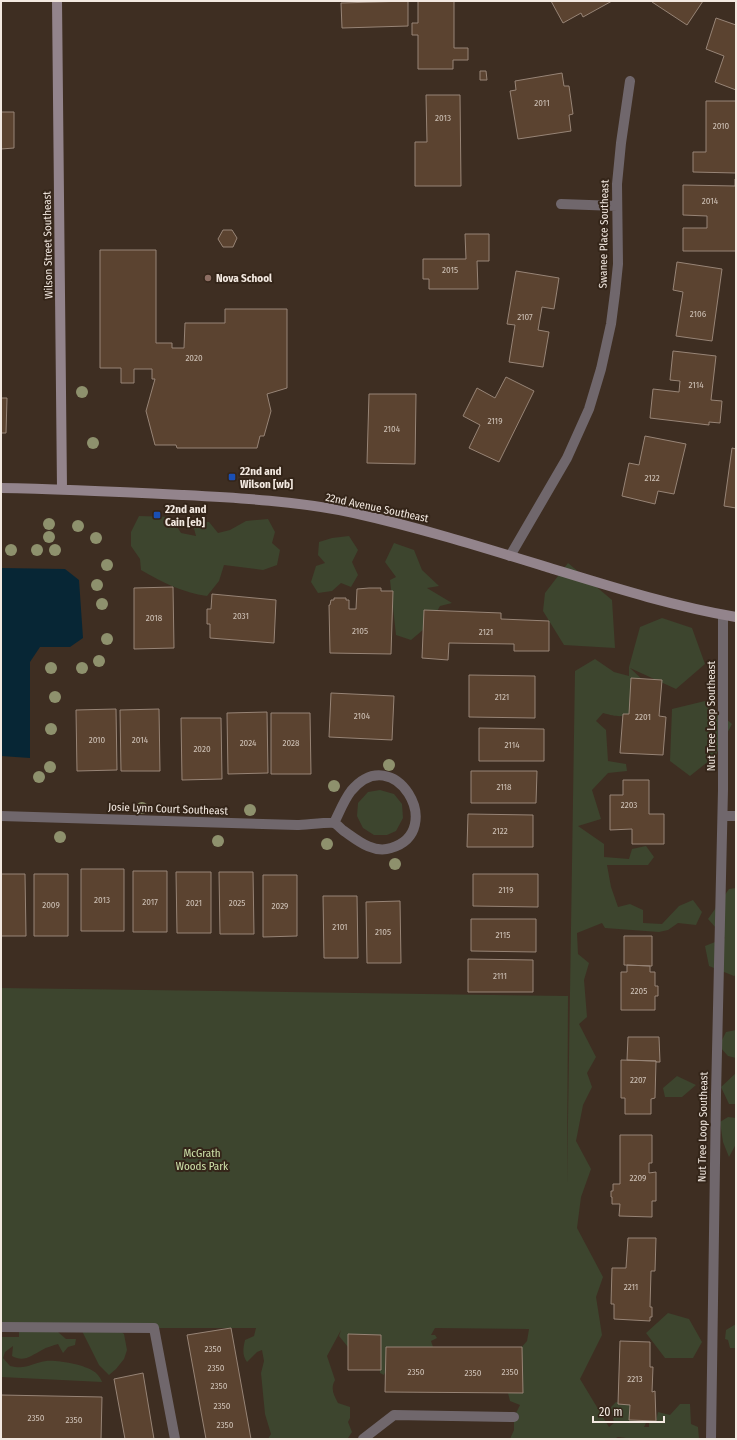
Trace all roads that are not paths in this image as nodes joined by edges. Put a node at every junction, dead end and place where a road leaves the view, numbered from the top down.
1 (57, 1) edge
2 (630, 81) dead end
3 (561, 204) dead end
4 (617, 206) junction
5 (1, 488) edge
6 (62, 489) junction
7 (510, 556) junction
8 (723, 615) junction
9 (736, 617) edge
10 (1, 816) edge
11 (723, 816) junction
12 (736, 816) edge
13 (334, 824) junction
14 (1, 1327) edge
15 (514, 1417) dead end
16 (175, 1439) edge
17 (363, 1439) edge
18 (711, 1439) edge

1 - 6 street, Wilson Street Southeast
2 - 4 street, Swanee Place Southeast
3 - 4 street
4 - 7 street, Swanee Place Southeast
5 - 6 street, 22nd Avenue Southeast
6 - 7 street, 22nd Avenue Southeast
7 - 8 street, 22nd Avenue Southeast
8 - 9 street, 22nd Avenue Southeast
8 - 11 street, Nut Tree Loop Southeast
10 - 13 street, Josie Lynn Court Southeast
11 - 12 street
11 - 18 street, Nut Tree Loop Southeast
13 - 13 street
14 - 16 street
15 - 17 street

